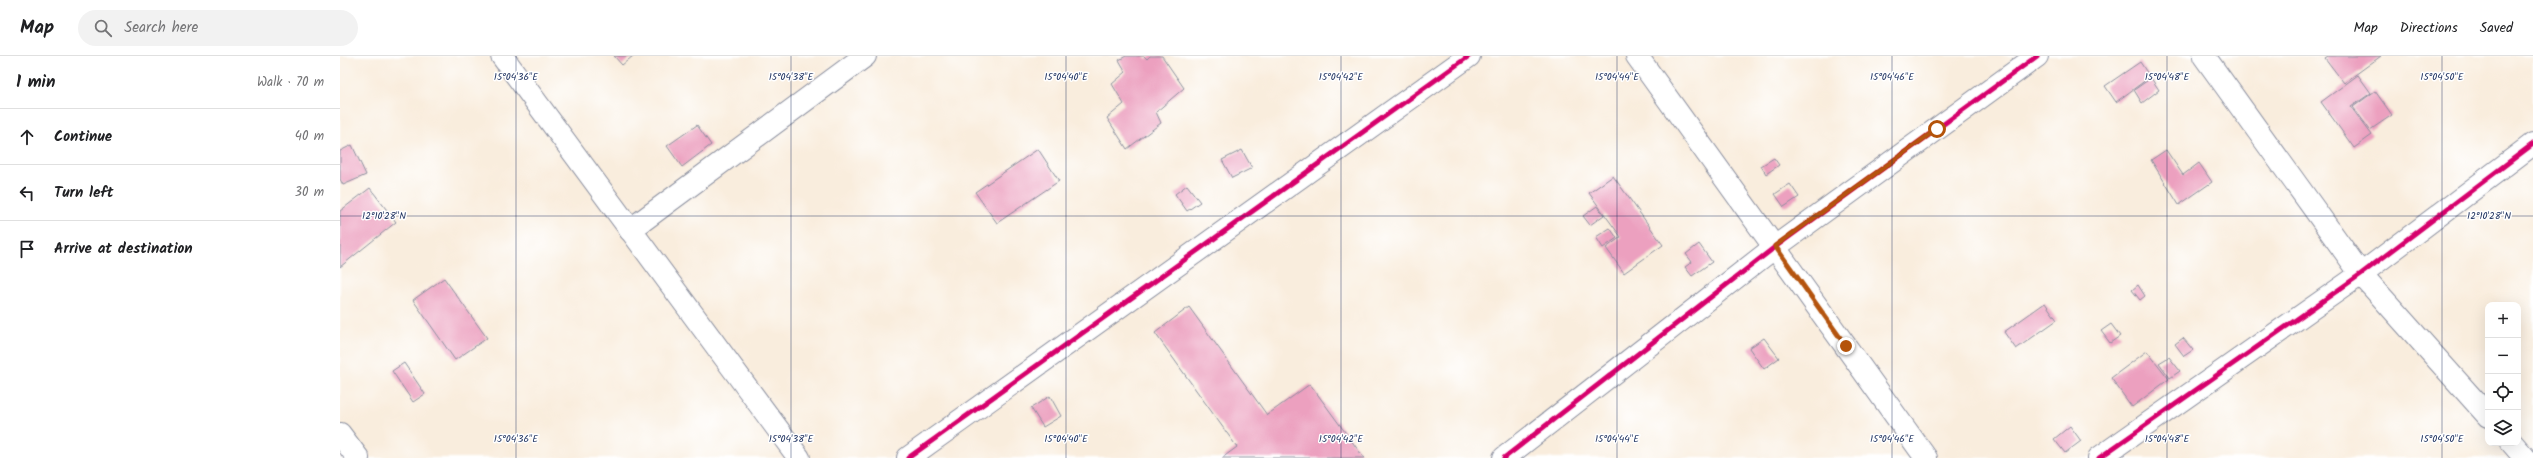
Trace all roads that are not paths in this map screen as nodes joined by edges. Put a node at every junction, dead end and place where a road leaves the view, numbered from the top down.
1 (502, 56) edge
2 (865, 56) edge
3 (1469, 56) edge
4 (1637, 56) edge
5 (2037, 56) edge
6 (2204, 56) edge
7 (2533, 144) edge
8 (630, 230) junction
9 (1775, 246) junction
10 (2361, 274) junction
11 (2485, 413) edge
12 (340, 434) edge
13 (2515, 446) edge
14 (351, 456) edge
15 (799, 458) edge
16 (908, 458) edge
17 (1504, 458) edge
18 (1926, 458) edge
19 (2099, 458) edge
20 (2525, 458) edge

1 - 8 street
2 - 8 street
3 - 16 street
4 - 9 street
5 - 9 street
6 - 10 street
7 - 10 street
8 - 15 street
9 - 17 street
9 - 18 street
10 - 11 street
10 - 19 street
12 - 14 street
13 - 20 street

